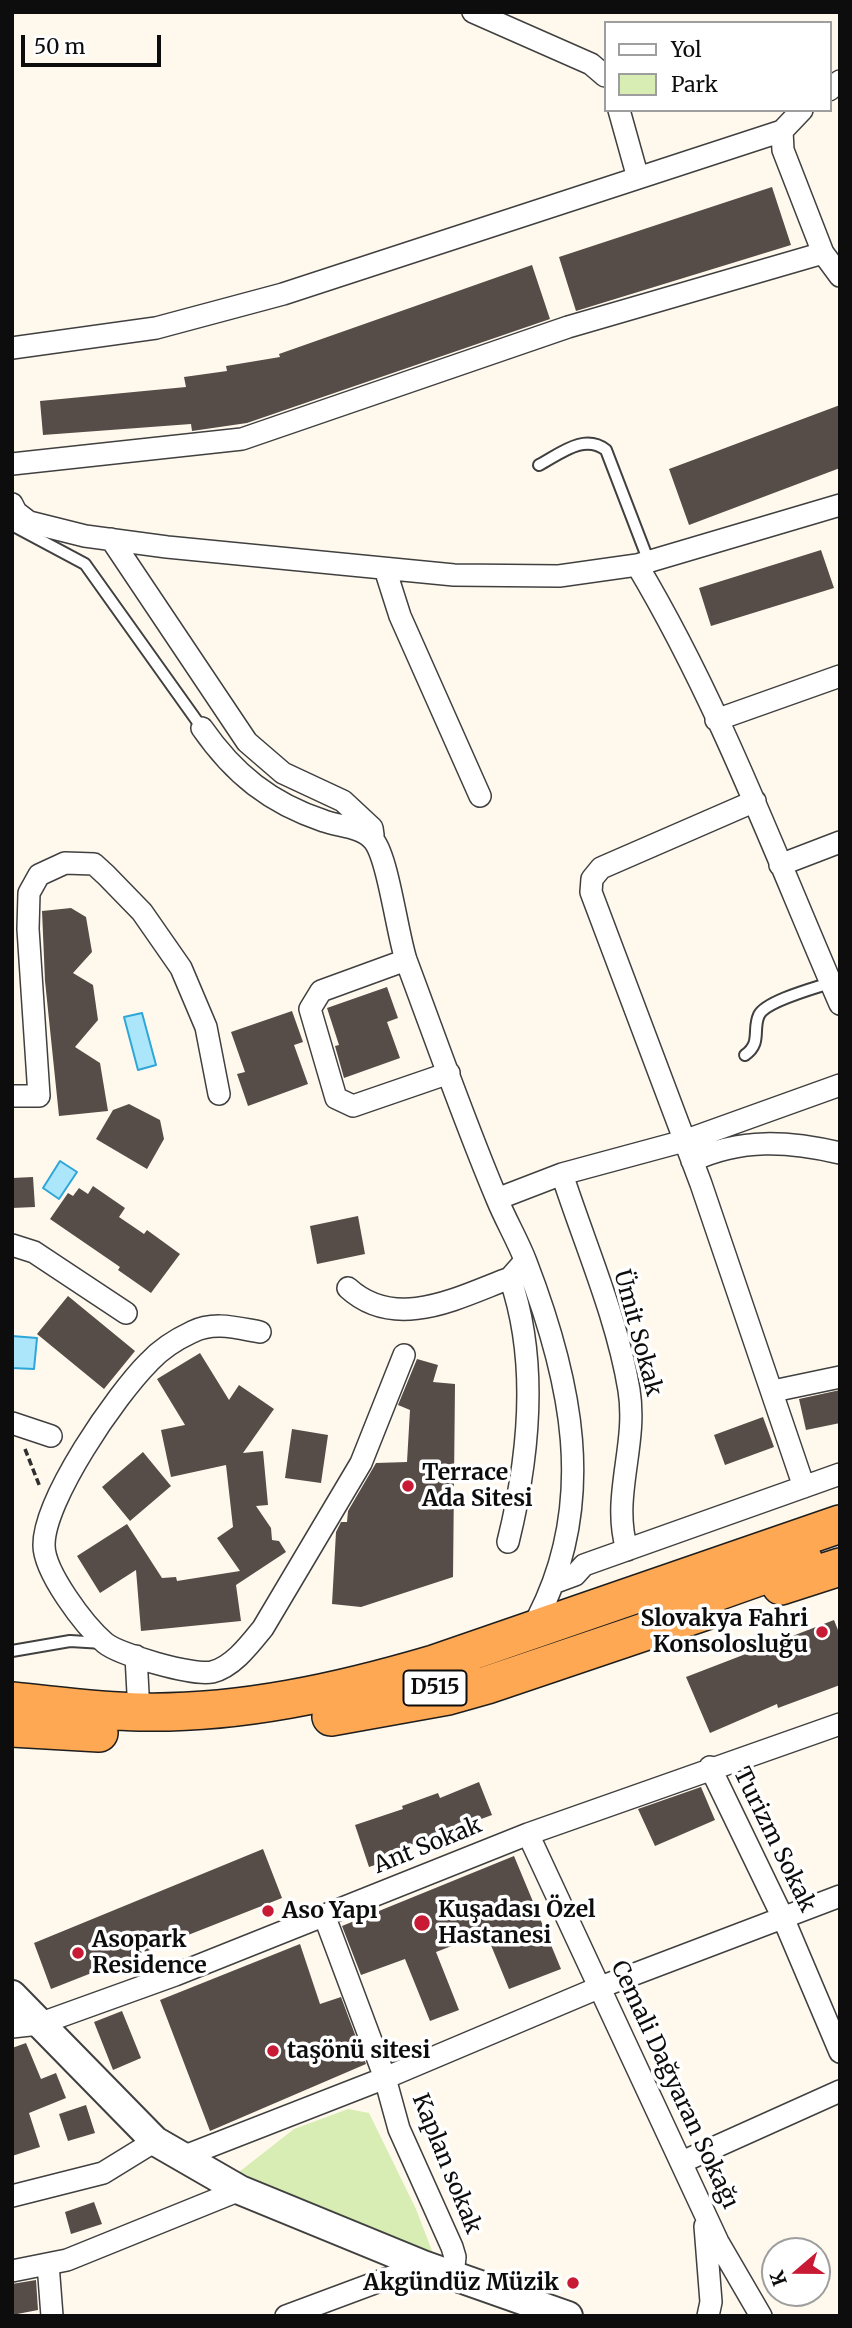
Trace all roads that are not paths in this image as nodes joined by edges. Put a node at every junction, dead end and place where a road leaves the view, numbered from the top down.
1 (472, 12) edge
2 (604, 75) edge
3 (619, 112) edge
4 (800, 112) edge
5 (782, 131) junction
6 (638, 178) junction
7 (823, 254) junction
8 (840, 276) edge
9 (12, 348) edge
10 (12, 464) edge
11 (539, 465) dead end
12 (12, 504) edge
13 (840, 505) edge
14 (12, 525) edge
15 (110, 539) junction
16 (643, 564) junction
17 (385, 569) junction
18 (840, 676) edge
19 (716, 720) junction
20 (202, 728) joint
21 (480, 796) dead end
22 (755, 801) junction
23 (374, 841) junction
24 (840, 842) edge
25 (780, 865) junction
26 (406, 960) junction
27 (830, 983) junction
28 (840, 1004) edge
29 (745, 1055) dead end
30 (449, 1073) junction
31 (840, 1086) edge
32 (219, 1094) dead end
33 (12, 1096) edge
34 (688, 1151) junction
35 (840, 1153) edge
36 (562, 1174) junction
37 (497, 1199) junction
38 (12, 1245) edge
39 (525, 1261) junction
40 (510, 1278) junction
41 (348, 1288) dead end
42 (126, 1313) dead end
43 (260, 1332) dead end
44 (404, 1355) dead end
45 (840, 1377) edge
46 (778, 1391) dead end
47 (14, 1424) edge
48 (51, 1436) dead end
49 (840, 1474) edge
50 (804, 1487) junction
51 (840, 1506) edge
52 (840, 1524) edge
53 (508, 1542) dead end
54 (840, 1548) edge
55 (627, 1550) junction
56 (840, 1567) edge
57 (556, 1582) junction
58 (595, 1595) junction
59 (538, 1617) junction
60 (106, 1644) junction
61 (12, 1651) edge
62 (136, 1656) junction
63 (434, 1664) junction
64 (139, 1712) junction
65 (331, 1717) junction
66 (16, 1723) edge
67 (840, 1724) edge
68 (710, 1767) junction
69 (528, 1834) junction
70 (840, 1896) edge
71 (324, 1915) junction
72 (784, 1920) junction
73 (598, 1988) junction
74 (12, 1995) edge
75 (25, 2025) edge
76 (840, 2052) edge
77 (385, 2078) junction
78 (840, 2091) edge
79 (155, 2141) junction
80 (186, 2156) junction
81 (682, 2162) junction
82 (240, 2190) junction
83 (12, 2196) edge
84 (699, 2200) junction
85 (48, 2264) junction
86 (424, 2265) junction
87 (12, 2271) edge
88 (453, 2275) junction
89 (557, 2314) edge
90 (52, 2316) edge
91 (286, 2316) edge
92 (708, 2316) edge
93 (761, 2316) edge

1 - 2 street
3 - 6 street
4 - 5 street
5 - 6 street
5 - 7 street
6 - 9 street
7 - 8 street
7 - 10 street
11 - 16 lane
12 - 15 street
13 - 16 street
14 - 20 lane
15 - 17 street
15 - 23 street
16 - 17 street
16 - 19 street
17 - 21 street
18 - 19 street
19 - 22 street
20 - 23 street
22 - 25 street
22 - 34 street
23 - 26 street
24 - 25 street
25 - 27 street
26 - 30 street
26 - 30 street
27 - 28 street
27 - 29 lane
30 - 37 street
31 - 34 street
32 - 33 street
34 - 35 street
34 - 36 street
34 - 50 street
36 - 37 street
36 - 55 street, Ümit Sokak
37 - 39 street
38 - 42 street
39 - 40 street
39 - 57 street
40 - 41 street
40 - 53 street
43 - 60 street
44 - 62 street
45 - 46 street
47 - 48 street
49 - 50 street
50 - 55 street
51 - 58 highway
52 - 63 highway, D515
54 - 65 highway, D515
55 - 57 street
56 - 65 highway
57 - 58 street
57 - 59 street
58 - 59 highway
59 - 63 highway
60 - 61 lane
60 - 62 street
62 - 64 street
63 - 64 highway, D515
64 - 66 highway, D515
65 - 66 highway, D515
67 - 68 street, Ant Sokak
68 - 69 street, Ant Sokak
68 - 72 street, Turizm Sokak
69 - 71 street, Ant Sokak
69 - 73 street, Cemali Dağyaran Sokağı
70 - 72 street
71 - 75 street, Ant Sokak
71 - 77 street, Kaplan sokak
72 - 73 street
72 - 76 street, Turizm Sokak
73 - 77 street
73 - 81 street, Cemali Dağyaran Sokağı
74 - 75 street
75 - 79 street
77 - 80 street
77 - 88 street, Kaplan sokak
78 - 81 street
79 - 80 street
79 - 83 street
80 - 82 street
81 - 84 street, Cemali Dağyaran Sokağı
82 - 85 street
82 - 86 street
84 - 92 street
84 - 93 street, Cemali Dağyaran Sokağı
85 - 87 street
85 - 90 street
86 - 88 street
86 - 91 street
88 - 89 street

